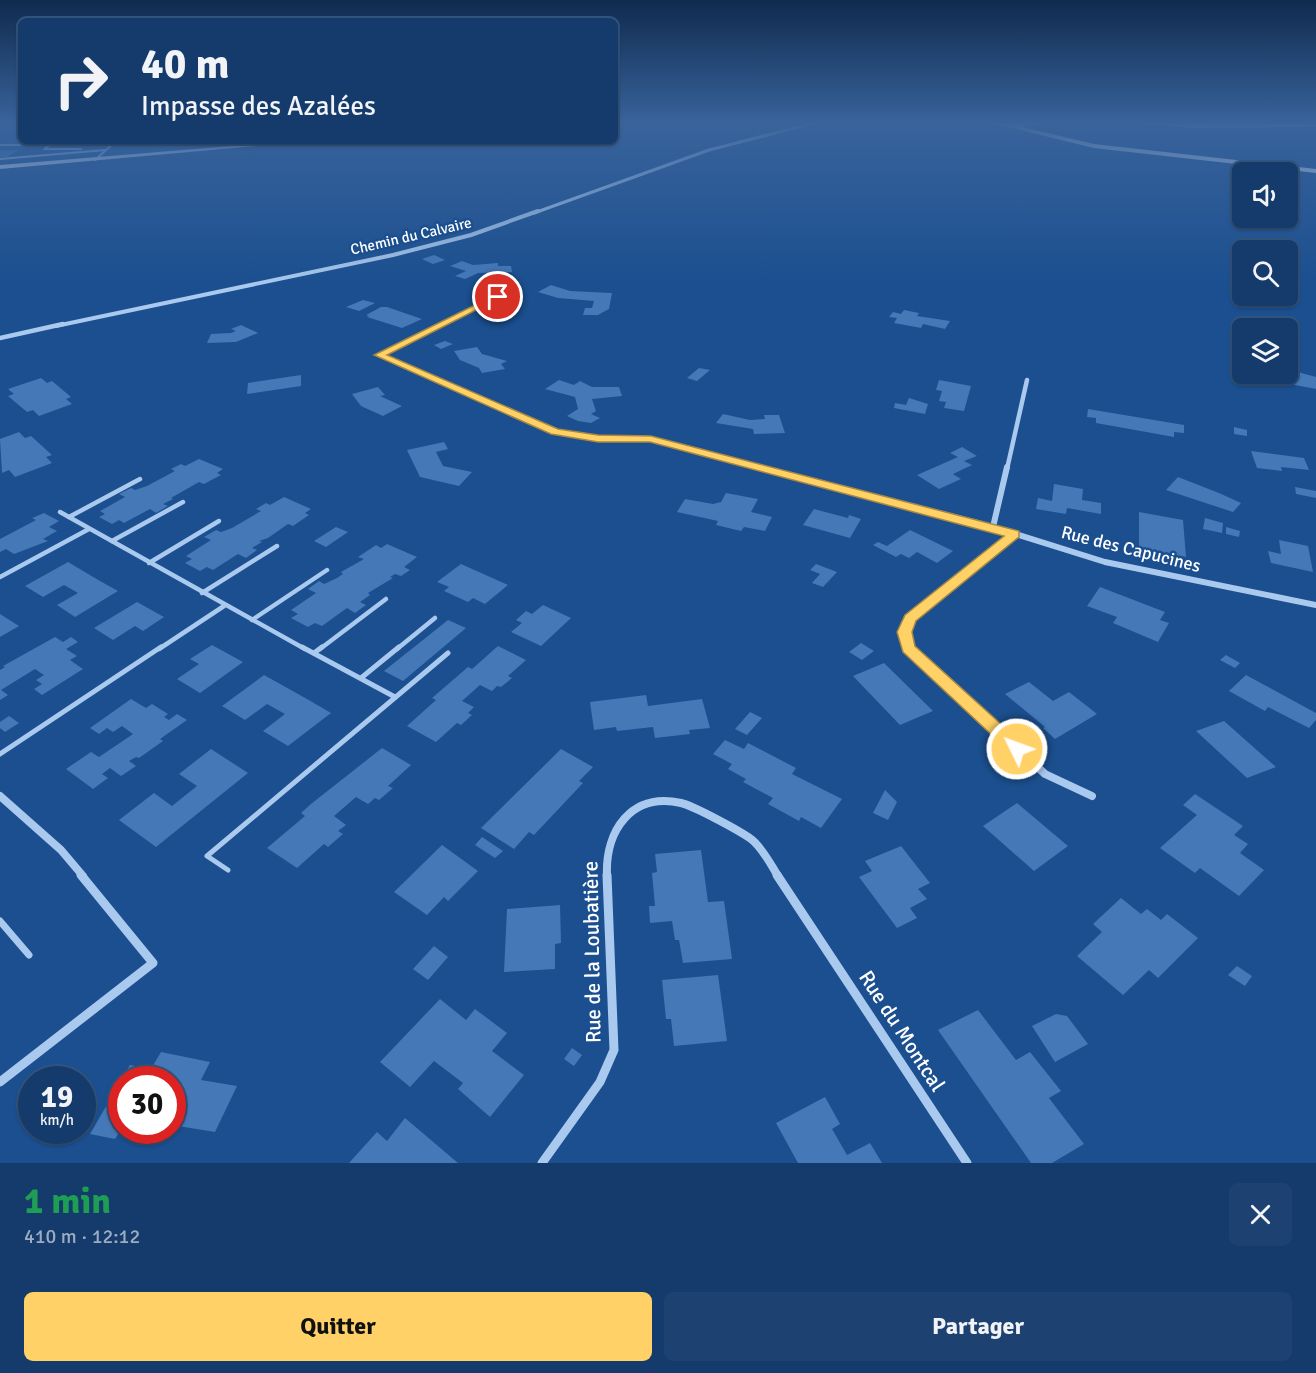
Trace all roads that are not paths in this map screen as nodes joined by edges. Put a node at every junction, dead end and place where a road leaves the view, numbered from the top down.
1 (636, 176) edge
2 (498, 297) dead end
3 (0, 338) edge
4 (1027, 380) dead end
5 (140, 480) dead end
6 (183, 502) dead end
7 (60, 512) dead end
8 (69, 517) junction
9 (219, 521) dead end
10 (993, 527) junction
11 (89, 528) junction
12 (1014, 534) junction
13 (112, 542) junction
14 (277, 546) dead end
15 (149, 563) junction
16 (327, 570) dead end
17 (0, 577) edge
18 (202, 593) junction
19 (386, 599) dead end
20 (1316, 605) edge
21 (224, 606) junction
22 (435, 618) dead end
23 (252, 620) junction
24 (314, 653) junction
25 (448, 653) dead end
26 (361, 678) junction
27 (395, 697) junction
28 (0, 754) edge
29 (0, 796) edge
30 (1092, 796) dead end
31 (228, 870) dead end
32 (807, 918) joint
33 (0, 921) edge
34 (29, 955) dead end
35 (0, 1082) edge
36 (542, 1163) edge
37 (966, 1163) edge

1 - 3 street, Chemin du Calvaire
2 - 10 street, Rue des Capucines
4 - 10 street
5 - 8 lane
6 - 13 lane
7 - 8 lane
8 - 11 lane
9 - 15 lane
10 - 12 street, Rue des Capucines
11 - 13 lane
11 - 17 lane
12 - 20 street, Rue des Capucines
12 - 30 street
13 - 15 lane
14 - 18 lane
15 - 18 lane
16 - 23 lane
18 - 21 lane
19 - 24 lane
21 - 23 lane
21 - 28 lane
22 - 26 lane
23 - 24 lane
24 - 26 lane
25 - 27 lane
26 - 27 lane
27 - 31 lane
29 - 35 street
32 - 36 street, Rue de la Loubatière
32 - 37 street, Rue du Montcal
33 - 34 lane

